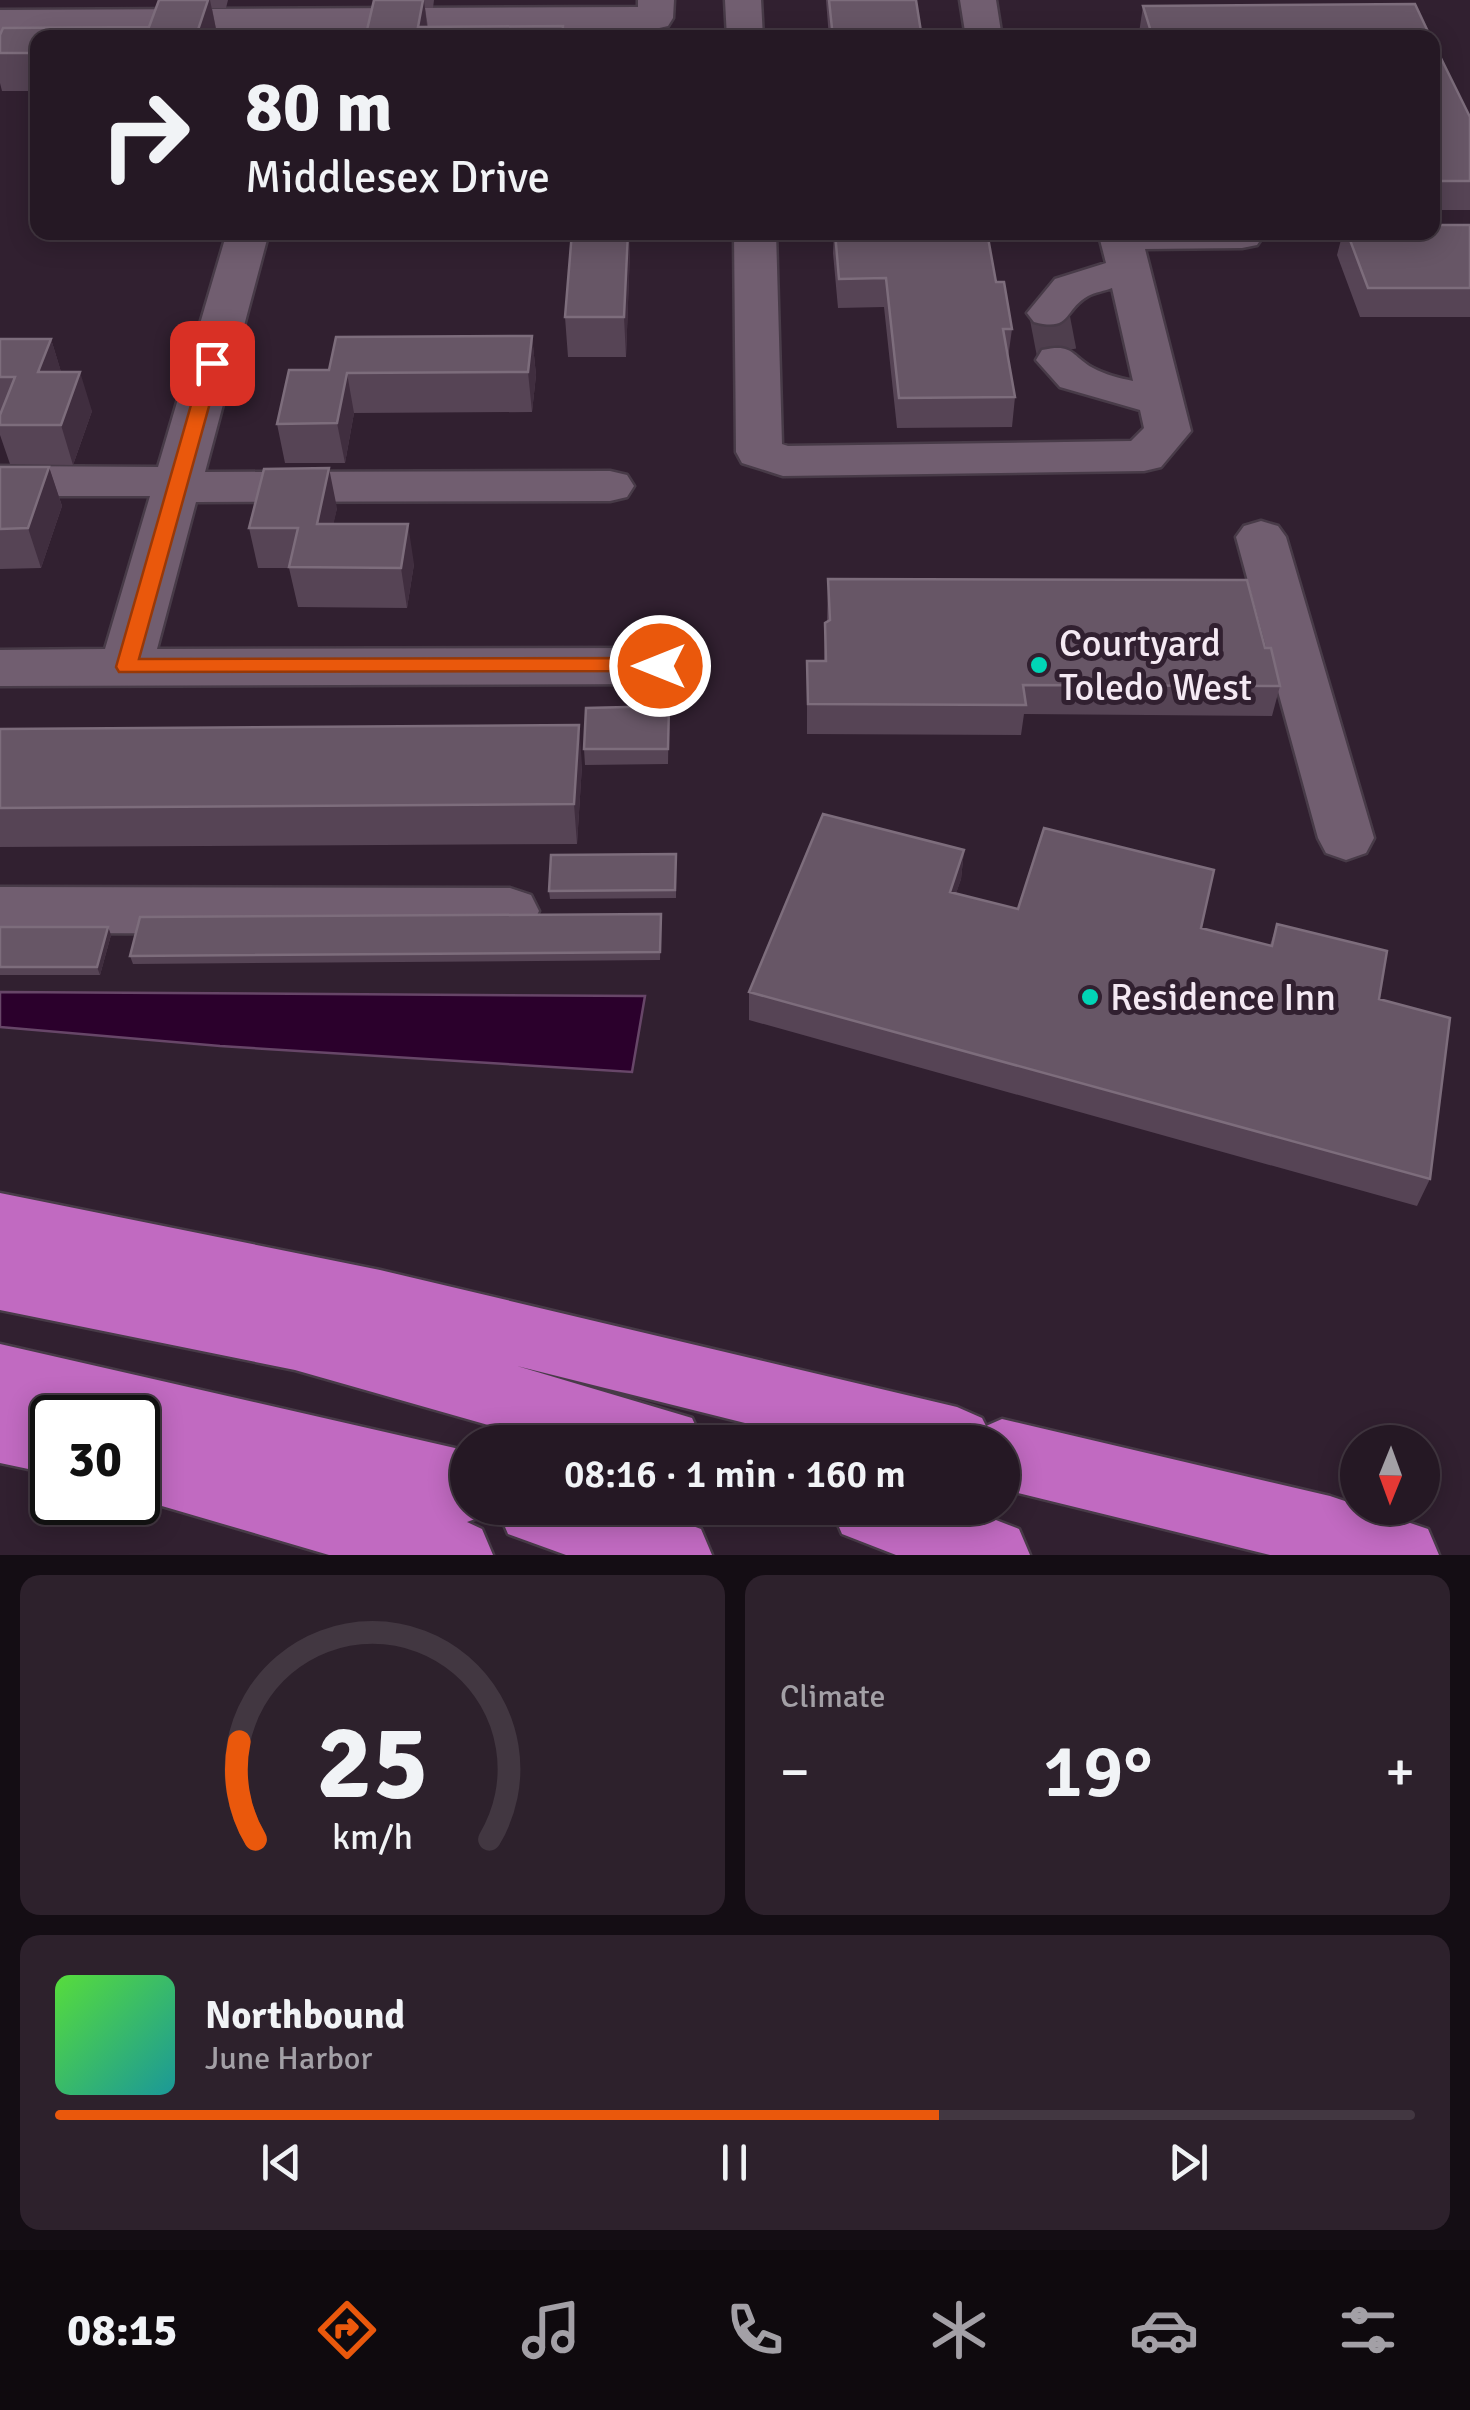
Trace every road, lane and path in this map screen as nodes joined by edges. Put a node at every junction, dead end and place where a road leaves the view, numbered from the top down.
1 (656, 0) edge
2 (743, 0) edge
3 (978, 0) edge
4 (49, 10) edge
5 (307, 19) edge
6 (0, 21) edge
7 (745, 30) edge
8 (983, 30) edge
9 (246, 240) edge
10 (755, 240) edge
11 (1194, 240) edge
12 (1123, 246) edge
13 (1049, 313) dead end
14 (1058, 360) dead end
15 (1160, 400) junction
16 (0, 481) edge
17 (610, 486) dead end
18 (177, 488) junction
19 (1261, 537) dead end
20 (660, 666) dead end
21 (126, 667) junction
22 (0, 668) edge
23 (1346, 838) dead end
24 (0, 910) edge
25 (510, 911) edge
26 (0, 1222) edge
27 (0, 1278) edge
28 (0, 1377) edge
29 (606, 1425) edge
30 (888, 1425) edge
31 (0, 1429) edge
32 (30, 1435) edge
33 (1020, 1458) edge
34 (160, 1470) edge
35 (450, 1483) edge
36 (585, 1525) edge
37 (913, 1525) edge
38 (456, 1555) edge
39 (675, 1555) edge
40 (993, 1555) edge
41 (1402, 1555) edge

1 - 5 street
2 - 7 street
3 - 8 street
4 - 5 street
4 - 6 street
9 - 18 street
10 - 15 street
11 - 12 street
12 - 13 street
12 - 15 street
14 - 15 street
16 - 18 street
17 - 18 street
18 - 21 street
19 - 23 street
20 - 21 street
21 - 22 street
24 - 25 street
26 - 30 highway
27 - 29 highway
28 - 35 highway
31 - 32 highway
33 - 41 highway
34 - 38 highway
36 - 39 highway
37 - 40 highway

